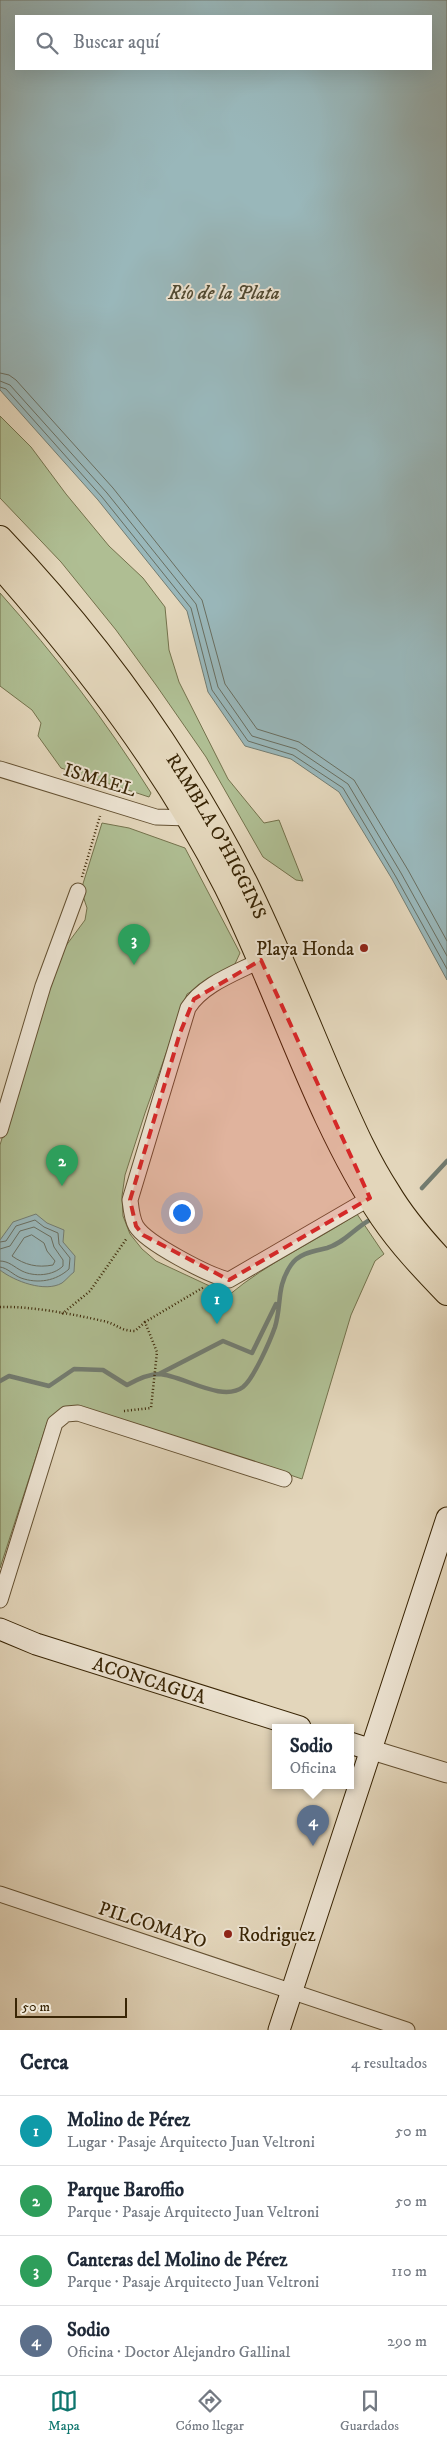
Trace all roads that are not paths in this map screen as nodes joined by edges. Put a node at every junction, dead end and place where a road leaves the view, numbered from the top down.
1 (0, 538) edge
2 (0, 566) edge
3 (0, 769) edge
4 (189, 818) junction
5 (78, 891) road end
6 (261, 960) junction
7 (0, 1130) edge
8 (370, 1198) junction
9 (447, 1266) edge
10 (447, 1292) edge
11 (284, 1479) dead end
12 (447, 1518) edge
13 (0, 1600) edge
14 (0, 1629) edge
15 (290, 1724) edge
16 (354, 1744) edge
17 (372, 1750) junction
18 (447, 1773) edge
19 (0, 1894) edge
20 (292, 1991) junction
21 (279, 2030) edge
22 (408, 2030) edge

1 - 9 main road, RAMBLA O'HIGGINS
2 - 4 main road, RAMBLA O'HIGGINS
3 - 4 street, ISMAEL
4 - 6 main road, RAMBLA O'HIGGINS
5 - 7 street
6 - 8 main road, RAMBLA O'HIGGINS
6 - 8 street
8 - 10 main road, RAMBLA O'HIGGINS
11 - 13 street
12 - 17 main road
14 - 15 main road, ACONCAGUA
16 - 17 main road
17 - 18 street
17 - 20 main road
19 - 20 street, PILCOMAYO
20 - 21 main road
20 - 22 street, PILCOMAYO

